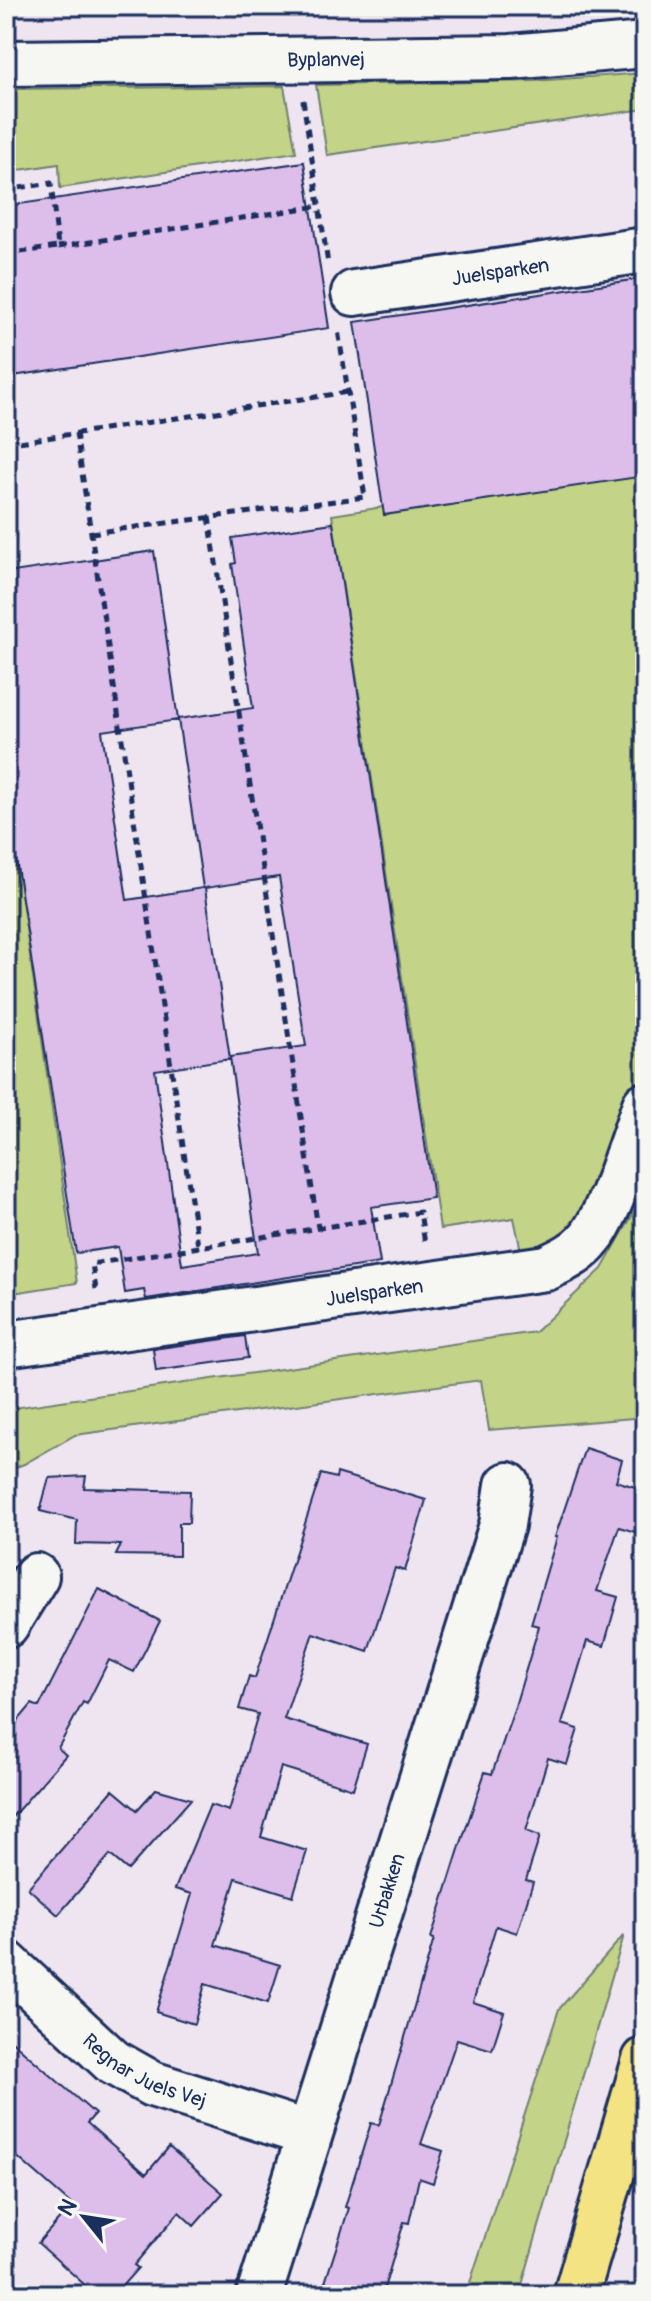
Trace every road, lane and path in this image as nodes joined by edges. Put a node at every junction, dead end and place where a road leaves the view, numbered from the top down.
1 (645, 45) edge
2 (6, 63) edge
3 (6, 190) edge
4 (319, 206) dead end
5 (58, 247) junction
6 (645, 250) edge
7 (6, 254) edge
8 (354, 293) dead end
9 (348, 392) dead end
10 (76, 433) junction
11 (6, 444) edge
12 (365, 497) dead end
13 (209, 517) junction
14 (91, 533) junction
15 (645, 1105) edge
16 (318, 1228) junction
17 (198, 1246) junction
18 (431, 1284) junction
19 (102, 1330) junction
20 (6, 1344) edge
21 (508, 1485) dead end
22 (36, 1576) dead end
23 (6, 1625) edge
24 (6, 1963) edge
25 (645, 2060) edge
26 (309, 2134) junction
27 (259, 2295) edge
28 (576, 2295) edge

1 - 2 street, Byplanvej
3 - 5 path
4 - 5 path
5 - 7 path
6 - 8 street, Juelsparken
9 - 10 path
10 - 11 path
10 - 14 path
12 - 13 path
13 - 14 path
13 - 16 path
14 - 17 path
15 - 18 street, Juelsparken
16 - 17 path
16 - 18 path
17 - 19 path
18 - 19 street, Juelsparken
19 - 20 street, Juelsparken
21 - 26 street, Urbakken
22 - 23 street
24 - 26 street, Regnar Juels Vej
25 - 28 highway
26 - 27 street, Urbakken

